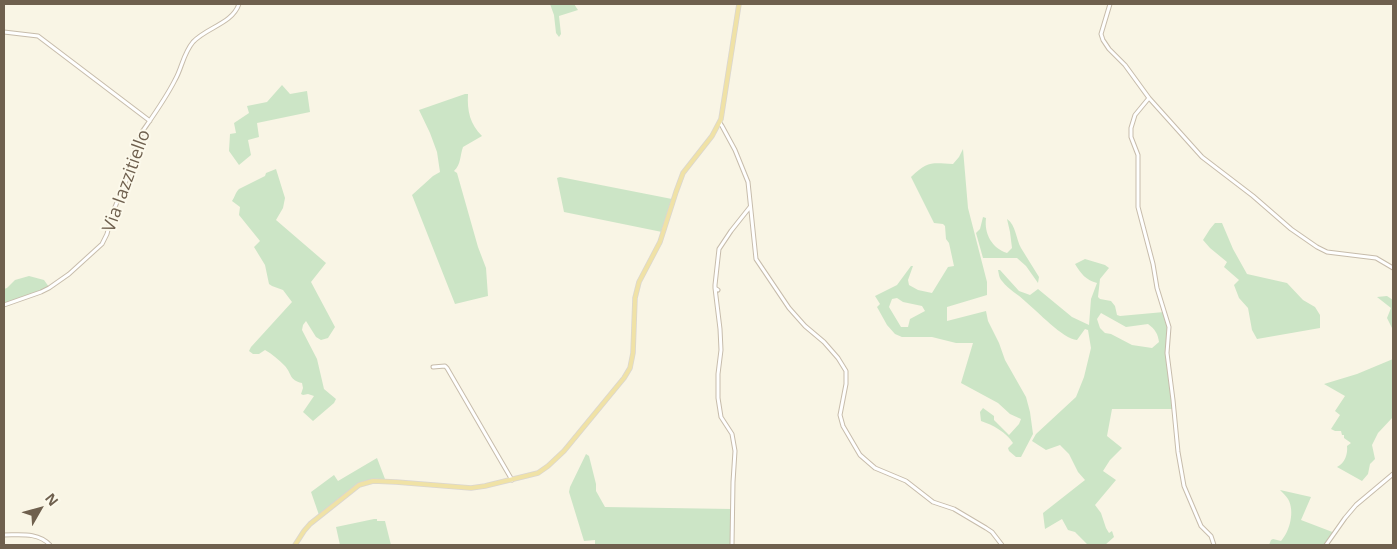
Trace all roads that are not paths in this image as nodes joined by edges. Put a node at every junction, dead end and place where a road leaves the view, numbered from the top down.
1 (240, 4) edge
2 (739, 4) edge
3 (1110, 4) edge
4 (4, 32) edge
5 (1149, 98) junction
6 (150, 121) junction
7 (720, 123) junction
8 (751, 207) junction
9 (1393, 268) edge
10 (4, 305) edge
11 (433, 367) dead end
12 (1393, 474) edge
13 (512, 480) junction
14 (4, 534) edge
15 (50, 545) edge
16 (295, 545) edge
17 (732, 545) edge
18 (1002, 545) edge
19 (1214, 545) edge
20 (1326, 545) edge

1 - 6 street, Via Iazzitiello
2 - 7 main road
3 - 5 street
4 - 6 street
5 - 9 street
5 - 19 street
6 - 10 street, Via Iazzitiello
7 - 8 street
7 - 13 main road
8 - 17 street
8 - 18 street
11 - 13 street
12 - 20 street
13 - 16 main road
14 - 15 street

